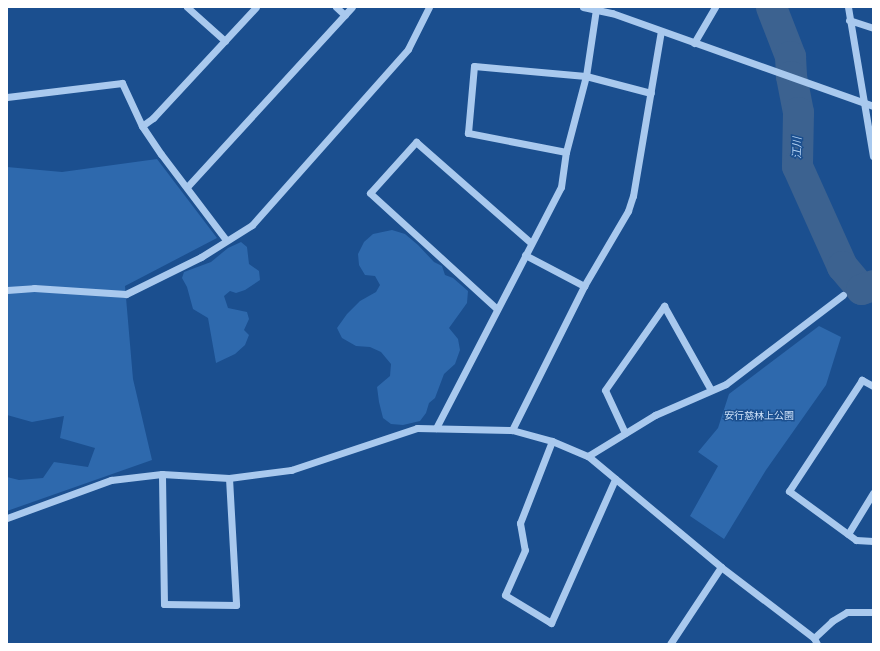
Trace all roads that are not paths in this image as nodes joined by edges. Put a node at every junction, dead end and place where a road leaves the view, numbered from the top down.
1 (187, 7) edge
2 (256, 7) edge
3 (336, 7) edge
4 (352, 7) edge
5 (429, 7) edge
6 (583, 7) edge
7 (715, 7) edge
8 (848, 7) edge
9 (596, 9) junction
10 (345, 15) junction
11 (849, 20) junction
12 (873, 28) edge
13 (661, 31) junction
14 (225, 41) junction
15 (694, 43) junction
16 (586, 76) junction
17 (651, 93) junction
18 (7, 97) edge
19 (865, 103) junction
20 (873, 106) edge
21 (142, 126) junction
22 (566, 152) junction
23 (873, 156) edge
24 (187, 187) junction
25 (226, 240) junction
26 (532, 244) junction
27 (525, 255) junction
28 (584, 286) junction
29 (7, 290) edge
30 (843, 295) dead end
31 (497, 309) junction
32 (873, 386) edge
33 (711, 390) junction
34 (436, 428) junction
35 (512, 430) junction
36 (625, 433) junction
37 (552, 441) junction
38 (588, 456) junction
39 (162, 474) junction
40 (229, 478) junction
41 (616, 479) junction
42 (873, 493) edge
43 (7, 518) edge
44 (848, 534) junction
45 (873, 541) edge
46 (721, 568) junction
47 (873, 612) edge
48 (815, 641) edge
49 (670, 644) edge

1 - 14 street
2 - 14 street
3 - 10 street
4 - 10 street
5 - 25 street
6 - 9 street
7 - 15 street
8 - 11 street
9 - 13 street
9 - 16 street
10 - 24 street
11 - 12 street
11 - 19 street
13 - 15 street
13 - 17 street
14 - 21 street
15 - 19 street
16 - 17 street
16 - 22 street
16 - 22 street
17 - 28 street
18 - 21 street
19 - 20 street
19 - 23 street
21 - 24 street
22 - 26 street
24 - 25 street
25 - 29 street
26 - 27 street
26 - 31 street
27 - 28 street
27 - 31 street
28 - 35 street
30 - 33 street
31 - 34 street
32 - 44 street
33 - 36 street
33 - 36 street
34 - 35 street
34 - 40 street
35 - 37 street
36 - 38 street
37 - 38 street
37 - 41 street
38 - 41 street
39 - 40 street
39 - 40 street
39 - 43 street
41 - 46 street
42 - 44 street
44 - 45 street
46 - 48 street
46 - 49 street
47 - 48 street

